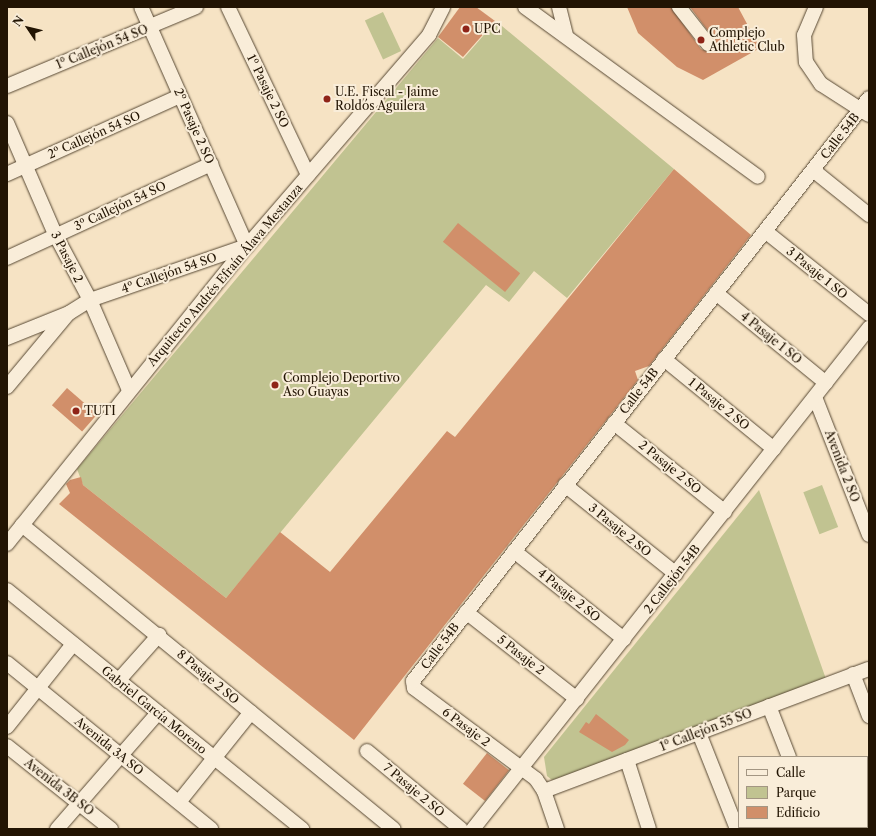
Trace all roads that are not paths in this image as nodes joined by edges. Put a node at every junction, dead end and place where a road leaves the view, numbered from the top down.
1 (141, 7) edge
2 (196, 7) edge
3 (228, 7) edge
4 (443, 7) edge
5 (525, 7) edge
6 (560, 7) edge
7 (679, 7) edge
8 (816, 7) edge
9 (150, 27) junction
10 (566, 35) junction
11 (708, 44) dead end
12 (7, 86) edge
13 (180, 96) junction
14 (866, 108) edge
15 (7, 123) edge
16 (211, 164) junction
17 (26, 166) junction
18 (813, 170) junction
19 (7, 174) edge
20 (308, 175) junction
21 (758, 177) dead end
22 (869, 215) edge
23 (765, 231) junction
24 (56, 236) junction
25 (247, 246) junction
26 (7, 258) edge
27 (716, 293) junction
28 (90, 300) junction
29 (69, 313) junction
30 (869, 314) edge
31 (869, 328) edge
32 (7, 338) edge
33 (664, 359) junction
34 (826, 383) junction
35 (7, 387) edge
36 (129, 390) junction
37 (815, 396) junction
38 (614, 423) junction
39 (774, 449) junction
40 (565, 485) junction
41 (863, 504) edge
42 (725, 512) junction
43 (22, 525) junction
44 (868, 528) edge
45 (7, 544) edge
46 (514, 551) junction
47 (676, 574) junction
48 (7, 590) edge
49 (466, 612) junction
50 (159, 635) junction
51 (624, 639) junction
52 (73, 644) junction
53 (7, 663) edge
54 (869, 669) edge
55 (853, 674) junction
56 (118, 681) junction
57 (413, 685) joint
58 (39, 688) junction
59 (577, 699) junction
60 (769, 706) junction
61 (251, 712) junction
62 (158, 713) junction
63 (869, 716) edge
64 (7, 727) edge
65 (699, 733) junction
66 (7, 746) edge
67 (367, 751) dead end
68 (119, 755) junction
69 (789, 756) edge
70 (216, 759) junction
71 (627, 760) junction
72 (522, 769) junction
73 (544, 791) junction
74 (179, 802) junction
75 (80, 803) junction
76 (869, 828) edge
77 (57, 829) edge
78 (112, 829) edge
79 (211, 829) edge
80 (302, 829) edge
81 (394, 829) edge
82 (461, 829) edge
83 (473, 829) edge
84 (557, 829) edge
85 (649, 829) edge
86 (737, 829) edge
87 (864, 829) edge

1 - 9 street, 2º Pasaje 2 SO
2 - 9 street, 1º Callejón 54 SO
3 - 20 street, 1º Pasaje 2 SO
4 - 20 street, Arquitecto Andrés Efraín Álava Mestanza
5 - 10 street
6 - 10 street
7 - 11 street
8 - 14 street
9 - 12 street, 1º Callejón 54 SO
9 - 13 street, 2º Pasaje 2 SO
10 - 21 street
13 - 16 street, 2º Pasaje 2 SO
13 - 17 street, 2º Callejón 54 SO
14 - 18 street, Calle 54B
15 - 17 street, 3 Pasaje 2
16 - 24 street, 3º Callejón 54 SO
16 - 25 street, 2º Pasaje 2 SO
17 - 19 street, 2º Callejón 54 SO
17 - 24 street, 3 Pasaje 2
18 - 22 street
18 - 23 street, Calle 54B
20 - 25 street, Arquitecto Andrés Efraín Álava Mestanza
23 - 27 street, Calle 54B
23 - 30 street, 3 Pasaje 1 SO
24 - 26 street, 3º Callejón 54 SO
24 - 28 street, 3 Pasaje 2
25 - 28 street, 4º Callejón 54 SO
25 - 36 street, Arquitecto Andrés Efraín Álava Mestanza
27 - 33 street, Calle 54B
27 - 34 street, 4 Pasaje 1 SO
28 - 29 street, 4º Callejón 54 SO
28 - 36 street, 3 Pasaje 2
29 - 32 street
29 - 35 street
31 - 34 street, 2 Callejón 54B
33 - 38 street, Calle 54B
33 - 39 street, 1 Pasaje 2 SO
34 - 37 street, 2 Callejón 54B
36 - 43 street, Arquitecto Andrés Efraín Álava Mestanza
37 - 39 street, 2 Callejón 54B
37 - 41 street, Avenida 2 SO
38 - 40 street, Calle 54B
38 - 42 street, 2 Pasaje 2 SO
39 - 42 street, 2 Callejón 54B
40 - 46 street, Calle 54B
40 - 47 street, 3 Pasaje 2 SO
41 - 44 street, Avenida 2 SO
42 - 47 street, 2 Callejón 54B
43 - 45 street, Arquitecto Andrés Efraín Álava Mestanza
43 - 50 street, 8 Pasaje 2 SO
46 - 49 street, Calle 54B
46 - 51 street, 4 Pasaje 2 SO
47 - 51 street, 2 Callejón 54B
48 - 52 street, Gabriel García Moreno
49 - 57 street, Calle 54B
49 - 59 street, 5 Pasaje 2
50 - 56 street
50 - 61 street, 8 Pasaje 2 SO
51 - 59 street, 2 Callejón 54B
52 - 56 street, Gabriel García Moreno
52 - 58 street
53 - 58 street, Avenida 3A SO
54 - 55 street, 1º Callejón 55 SO
55 - 60 street, 1º Callejón 55 SO
55 - 63 street
56 - 62 street, Gabriel García Moreno
57 - 72 street, 6 Pasaje 2
58 - 64 street
58 - 68 street, Avenida 3A SO
59 - 72 street, 2 Callejón 54B
60 - 65 street, 1º Callejón 55 SO
60 - 69 street
61 - 70 street
61 - 81 street, 8 Pasaje 2 SO
62 - 68 street
62 - 70 street, Gabriel García Moreno
65 - 71 street, 1º Callejón 55 SO
65 - 86 street
66 - 75 street, Avenida 3B SO
67 - 82 street, 7 Pasaje 2 SO
68 - 74 street, Avenida 3A SO
68 - 75 street
70 - 74 street
70 - 80 street, Gabriel García Moreno
71 - 73 street, 1º Callejón 55 SO
71 - 85 street
72 - 73 street, 6 Pasaje 2
72 - 83 street, 2 Callejón 54B
73 - 84 street
74 - 79 street, Avenida 3A SO
75 - 77 street
75 - 78 street, Avenida 3B SO
76 - 87 street

